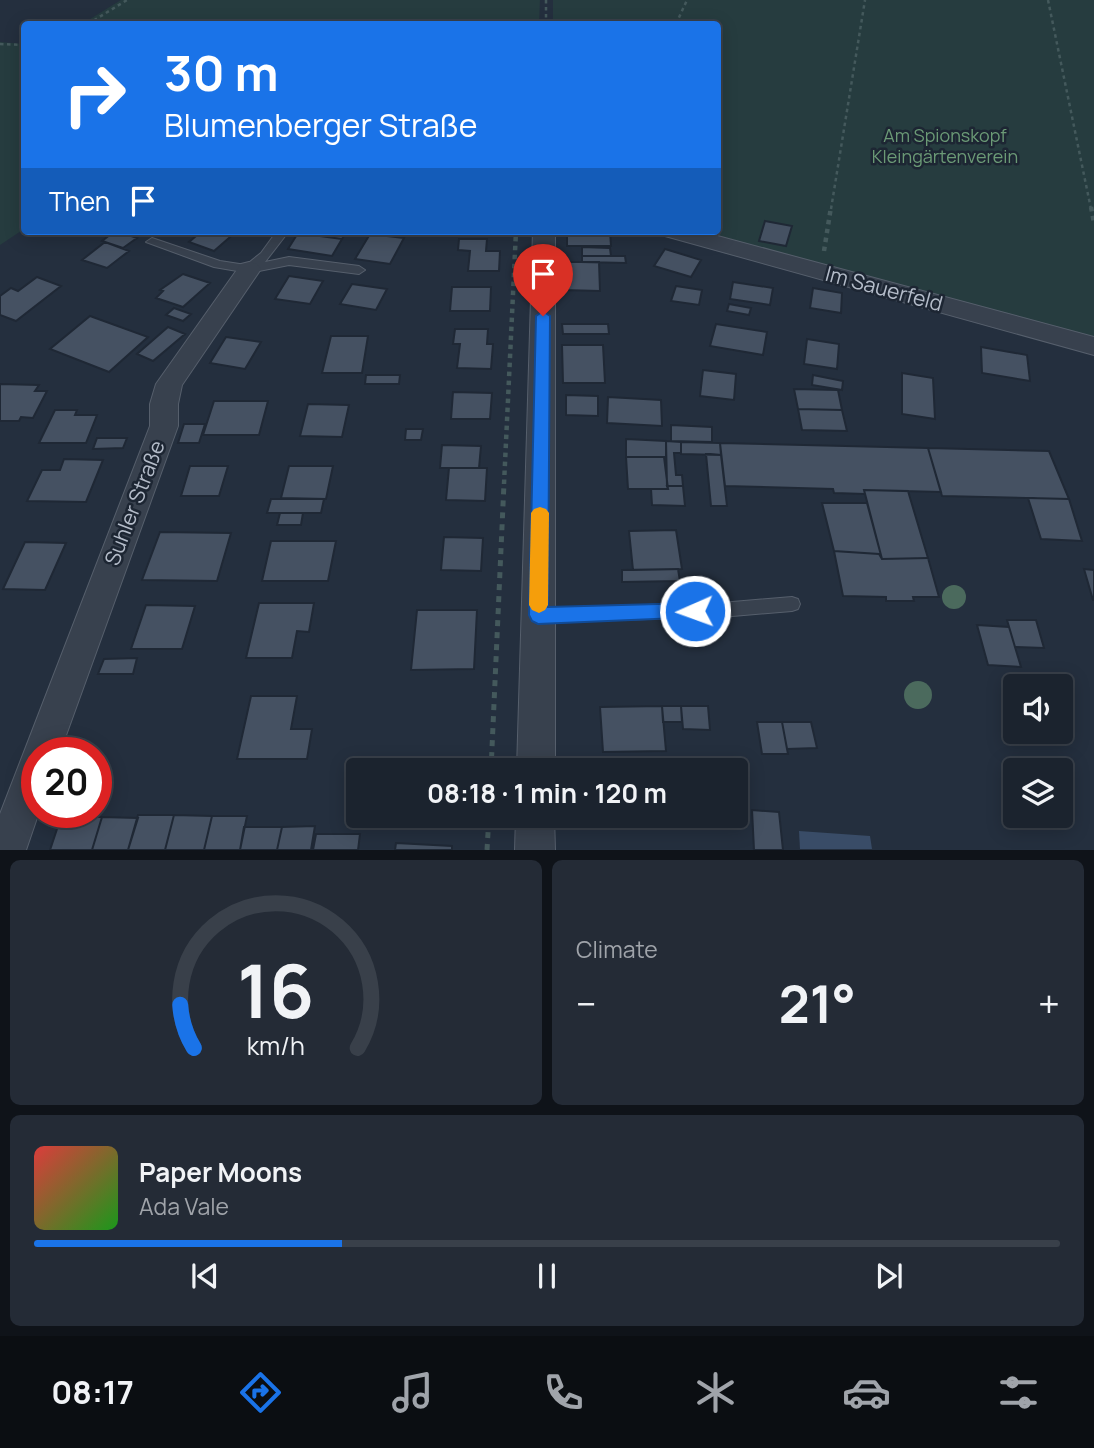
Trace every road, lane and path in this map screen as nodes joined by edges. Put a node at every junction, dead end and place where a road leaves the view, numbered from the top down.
1 (127, 0) edge
2 (546, 0) edge
3 (687, 0) edge
4 (865, 0) edge
5 (1048, 0) edge
6 (93, 21) edge
7 (546, 21) edge
8 (677, 21) edge
9 (0, 44) edge
10 (21, 45) edge
11 (1094, 223) edge
12 (280, 235) edge
13 (516, 235) edge
14 (544, 235) edge
15 (688, 235) edge
16 (152, 242) dead end
17 (249, 269) junction
18 (359, 270) dead end
19 (820, 271) junction
20 (1094, 346) edge
21 (792, 604) dead end
22 (538, 615) junction
23 (48, 737) edge
24 (492, 758) edge
25 (536, 758) edge
26 (21, 809) edge
27 (488, 828) edge
28 (536, 828) edge
29 (6, 849) edge
30 (487, 849) edge
31 (535, 849) edge

1 - 6 path
2 - 7 path
3 - 8 path
4 - 19 path
5 - 11 path
9 - 10 path
12 - 17 lane
13 - 24 path
14 - 22 street
15 - 19 street, Im Sauerfeld
16 - 17 lane
17 - 18 lane
17 - 23 street, Suhler Straße
19 - 20 street, Im Sauerfeld
21 - 22 lane
22 - 25 street
26 - 29 street
27 - 30 path
28 - 31 street

